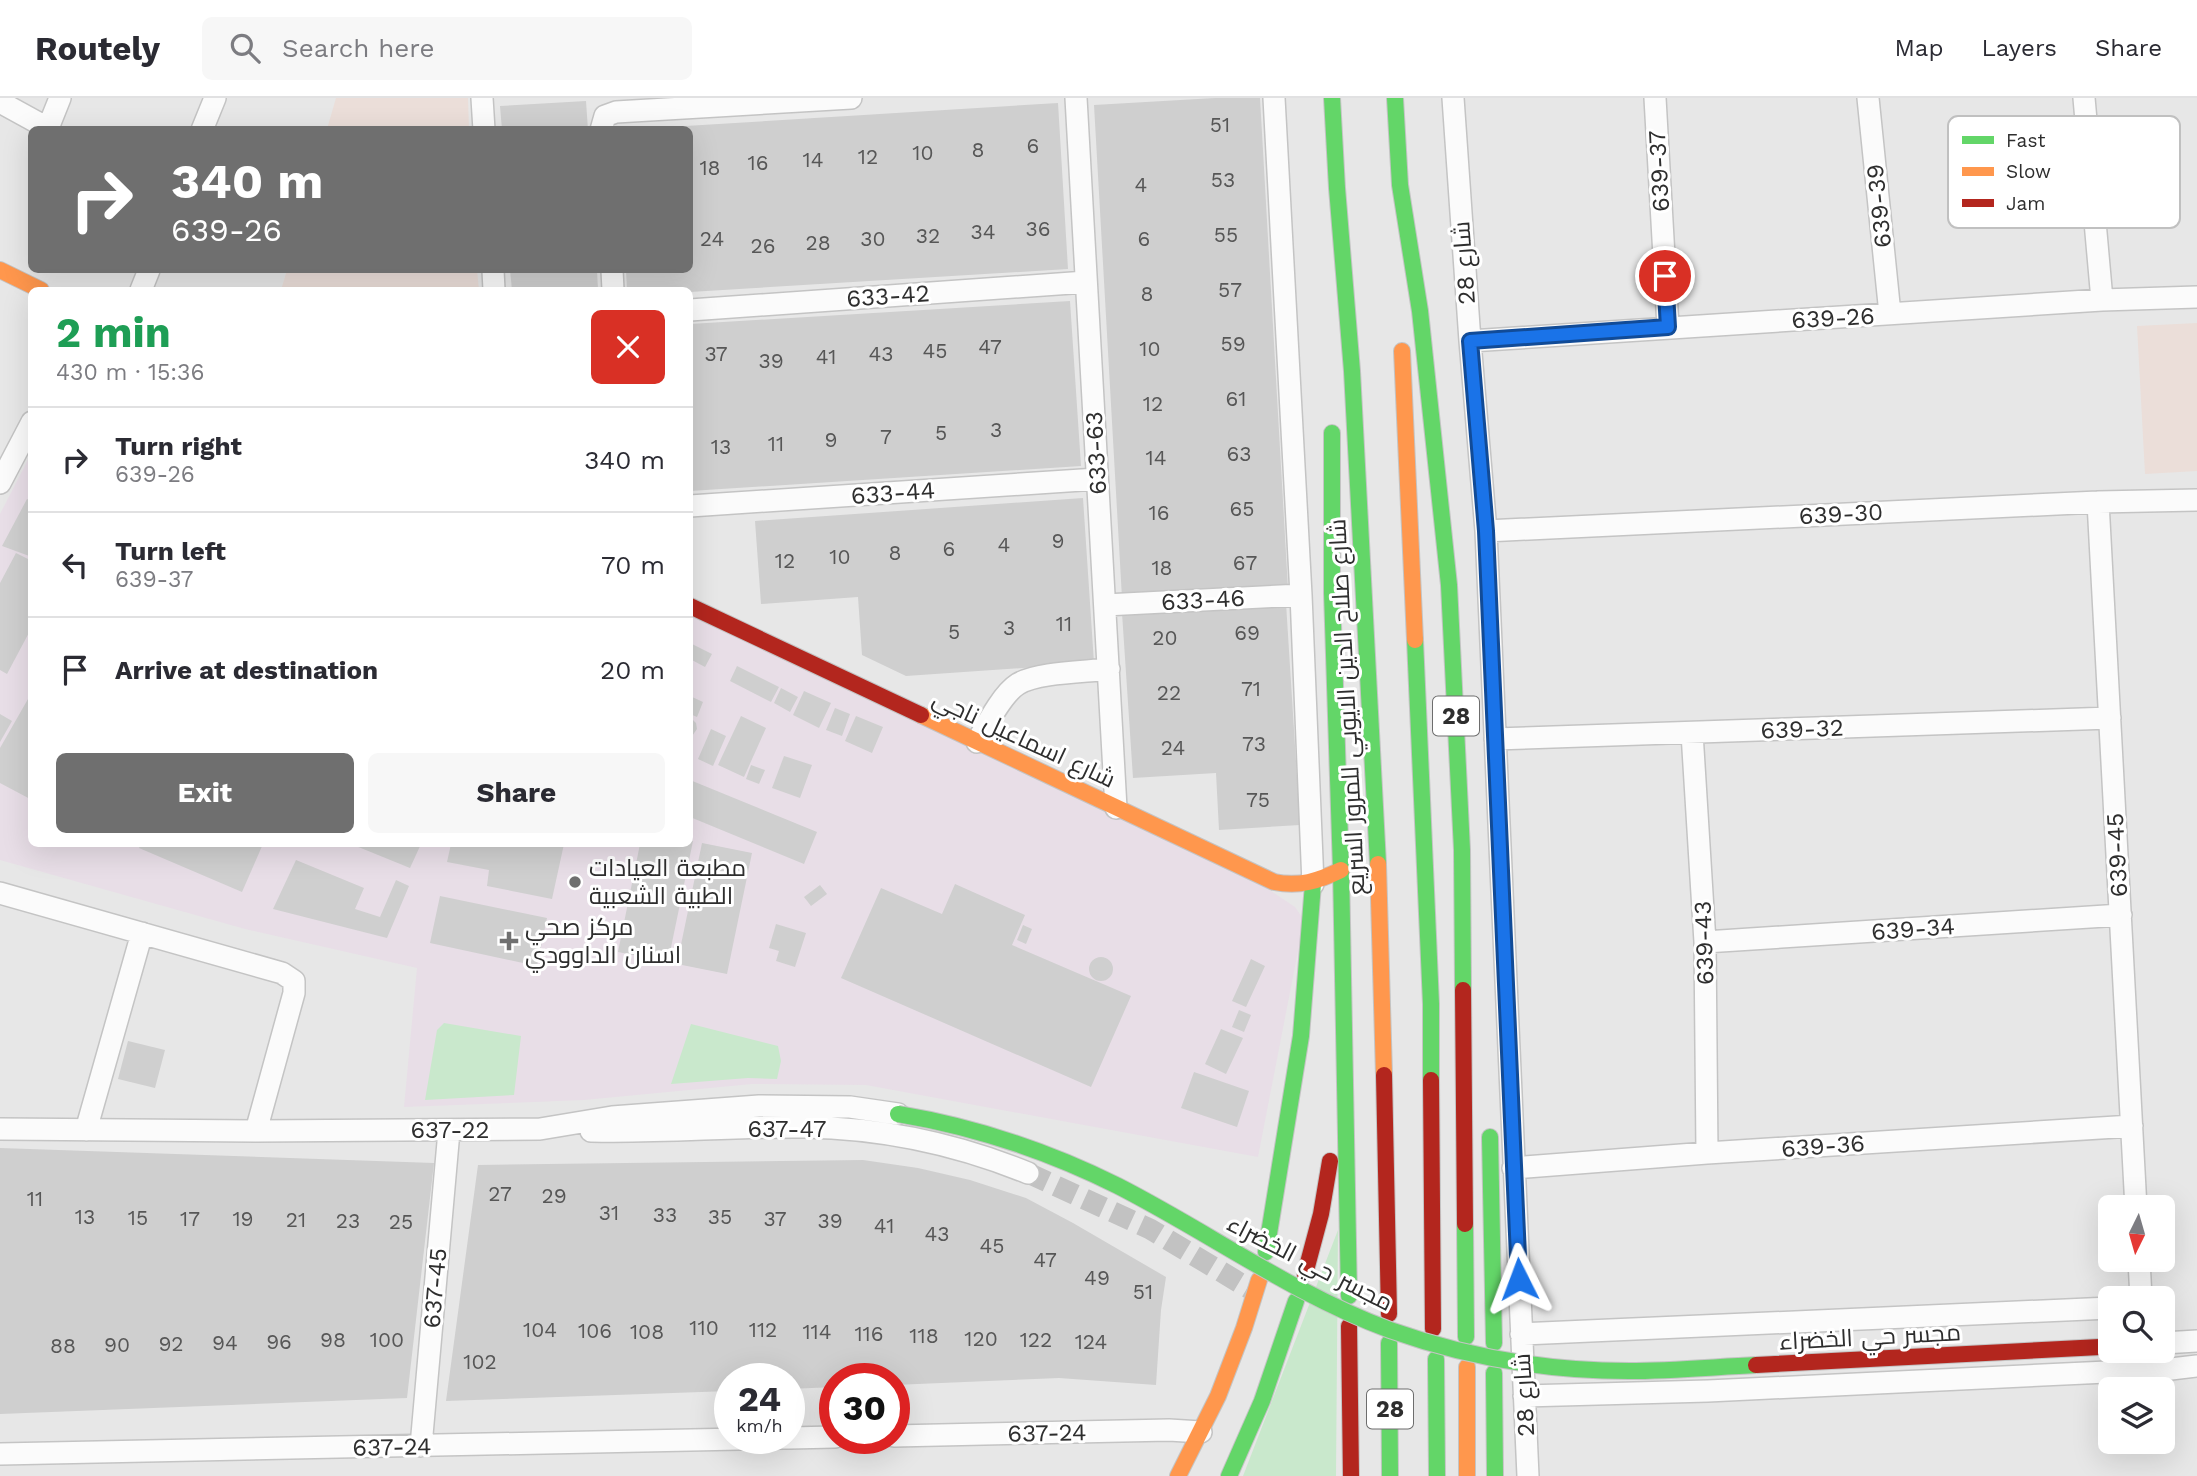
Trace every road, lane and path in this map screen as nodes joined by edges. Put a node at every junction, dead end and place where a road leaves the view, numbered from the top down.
1 (60, 98) edge
2 (215, 98) edge
3 (482, 98) edge
4 (851, 98) edge
5 (1076, 98) edge
6 (1274, 98) edge
7 (1332, 98) edge
8 (1395, 98) edge
9 (1453, 98) edge
10 (1655, 98) edge
11 (1868, 98) edge
12 (2084, 98) edge
13 (0, 102) edge
14 (2086, 116) edge
15 (44, 126) edge
16 (51, 126) edge
17 (204, 126) edge
18 (484, 126) edge
19 (602, 126) edge
20 (1400, 184) junction
21 (1337, 188) junction
22 (2096, 228) edge
23 (0, 270) edge
24 (1086, 282) junction
25 (35, 287) edge
26 (1401, 288) dead end
27 (2197, 297) edge
28 (2102, 300) junction
29 (693, 310) edge
30 (1890, 314) junction
31 (1668, 327) junction
32 (1334, 334) dead end
33 (1402, 340) dead end
34 (1470, 341) junction
35 (1332, 413) dead end
36 (28, 430) edge
37 (1097, 479) junction
38 (0, 483) edge
39 (2197, 500) edge
40 (2098, 502) junction
41 (693, 506) edge
42 (1486, 531) junction
43 (1301, 595) junction
44 (1105, 605) junction
45 (693, 607) edge
46 (1109, 669) junction
47 (2110, 718) junction
48 (1692, 733) junction
49 (1495, 739) junction
50 (977, 742) junction
51 (1116, 808) junction
52 (1462, 850) junction
53 (1342, 870) junction
54 (1313, 884) junction
55 (0, 892) edge
56 (2120, 915) junction
57 (142, 933) junction
58 (1705, 942) junction
59 (1478, 973) dead end
60 (1345, 1048) junction
61 (898, 1114) joint
62 (1490, 1125) dead end
63 (2132, 1126) junction
64 (0, 1129) edge
65 (540, 1129) junction
66 (86, 1130) junction
67 (449, 1130) junction
68 (256, 1131) junction
69 (1707, 1153) junction
70 (1513, 1168) junction
71 (1028, 1173) tunnel mouth
72 (2135, 1195) edge
73 (1266, 1252) dead end
74 (1305, 1274) dead end
75 (1259, 1280) dead end
76 (1349, 1296) dead end
77 (1296, 1301) dead end
78 (2098, 1309) edge
79 (1389, 1314) dead end
80 (1349, 1326) dead end
81 (1433, 1329) dead end
82 (1521, 1334) junction
83 (1466, 1337) dead end
84 (2197, 1341) edge
85 (2175, 1342) edge
86 (1389, 1343) dead end
87 (1494, 1343) dead end
88 (2098, 1347) edge
89 (1436, 1359) dead end
90 (2197, 1366) edge
91 (1466, 1367) dead end
92 (1494, 1373) dead end
93 (1524, 1396) junction
94 (1200, 1432) junction
95 (910, 1436) edge
96 (714, 1440) edge
97 (421, 1446) junction
98 (0, 1454) edge
99 (1178, 1476) edge
100 (1229, 1476) edge
101 (1351, 1476) edge
102 (1390, 1476) edge
103 (1437, 1476) edge
104 (1467, 1476) edge
105 (1495, 1476) edge
106 (1528, 1476) edge

1 - 16 street
2 - 17 street
3 - 18 street
4 - 19 street
5 - 24 street, 633-63
6 - 43 street
7 - 21 main road, شارع صلاح الدين الايوبي للمرور السريع
8 - 20 main road, 28
9 - 34 street, شارع 28
10 - 31 street, 639-37
11 - 30 street, 639-39
12 - 14 street
13 - 15 street
20 - 26 main road, 28
20 - 52 main road, 28
21 - 32 main road
21 - 79 main road, شارع صلاح الدين الايوبي للمرور السريع
22 - 28 street
23 - 25 main road
24 - 29 street, 633-42
24 - 37 street, 633-63
27 - 28 street, 639-26
28 - 30 street, 639-26
30 - 31 street, 639-26
31 - 34 street, 639-26
33 - 81 main road, 28
34 - 42 street, شارع 28
35 - 53 main road
36 - 38 street
37 - 41 street, 633-44
37 - 44 street, 633-63
39 - 40 street, 639-30
40 - 42 street, 639-30
40 - 47 street, 639-45
42 - 49 street, شارع 28
43 - 44 street, 633-46
43 - 54 street
44 - 46 street, 633-63
45 - 50 main road, شارع اسماعيل ناجي
46 - 50 street
46 - 51 street, 633-63
47 - 48 street, 639-32
47 - 56 street, 639-45
48 - 49 street, 639-32
48 - 58 street, 639-43
49 - 70 street, شارع 28
50 - 51 main road, شارع اسماعيل ناجي
51 - 54 main road, شارع اسماعيل ناجي
52 - 59 main road
52 - 83 main road, 28
53 - 54 main road, شارع اسماعيل ناجي
53 - 60 main road
54 - 73 main road
55 - 57 street
56 - 58 street, 639-34
56 - 63 street, 639-45
57 - 66 street
57 - 68 street
58 - 69 street, 639-43
60 - 74 main road
60 - 76 main road
61 - 65 street, 637-22
61 - 88 main road, مجسر حي الخضراء, bridge
62 - 87 main road
63 - 69 street, 639-36
63 - 72 street, 639-45
64 - 66 street, 637-22
65 - 67 street, 637-22
65 - 71 street, 637-47
66 - 68 street, 637-22
67 - 68 street, 637-22
67 - 97 street, 637-45
69 - 70 street, 639-36
70 - 82 street, شارع 28
75 - 94 main road
77 - 100 main road
78 - 82 street
80 - 101 main road
82 - 93 street, شارع 28
84 - 85 street
86 - 102 main road, 28
89 - 103 main road, 28
90 - 93 street
91 - 104 main road
92 - 105 main road
93 - 106 street, شارع 28
94 - 95 street, 637-24
94 - 99 main road
96 - 97 street, 637-24
97 - 98 street, 637-24

